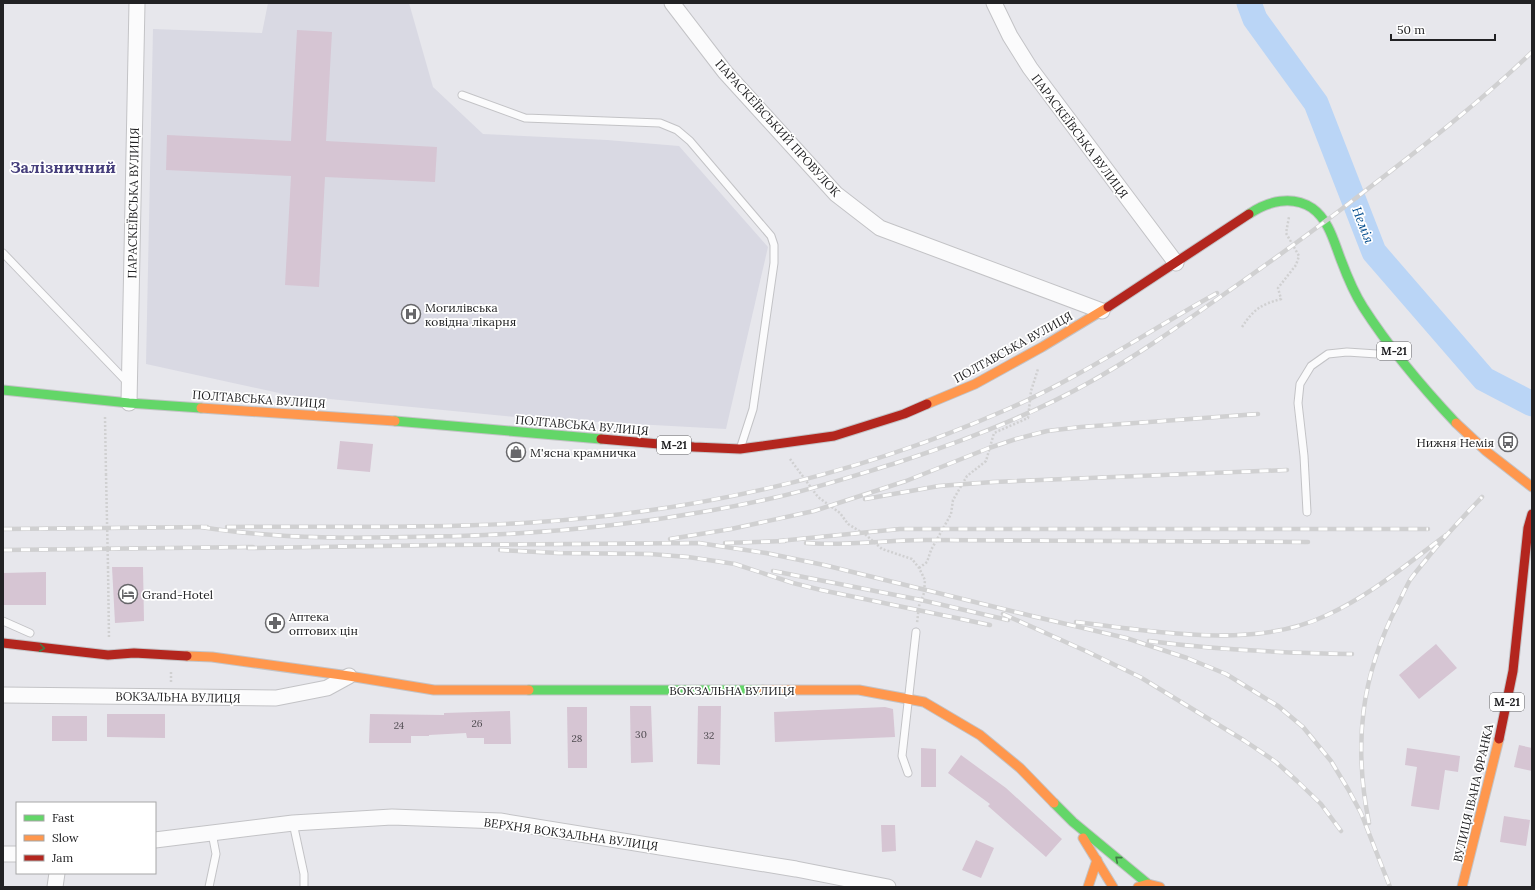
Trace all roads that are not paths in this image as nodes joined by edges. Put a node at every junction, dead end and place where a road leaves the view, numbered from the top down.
1 (137, 3) edge
2 (672, 3) edge
3 (994, 3) edge
4 (462, 95) dead end
5 (3, 252) edge
6 (1176, 263) junction
7 (1102, 311) junction
8 (1398, 356) junction
9 (130, 384) junction
10 (3, 390) edge
11 (129, 403) junction
12 (740, 449) junction
13 (1532, 487) edge
14 (1307, 512) dead end
15 (1532, 514) edge
16 (1530, 526) edge
17 (1527, 588) edge
18 (3, 621) edge
19 (3, 632) edge
20 (916, 632) road end
21 (34, 634) joint
22 (3, 643) edge
23 (109, 645) road end
24 (134, 653) junction
25 (349, 676) junction
26 (3, 695) edge
27 (909, 699) junction
28 (908, 772) dead end
29 (1073, 822) junction
30 (293, 823) junction
31 (212, 833) junction
32 (156, 840) edge
33 (3, 854) edge
34 (16, 854) edge
35 (1097, 860) junction
36 (57, 874) edge
37 (1148, 884) junction
38 (54, 887) edge
39 (209, 887) edge
40 (304, 887) edge
41 (888, 887) edge
42 (1088, 887) edge
43 (1113, 887) edge
44 (1138, 887) edge
45 (1160, 887) edge
46 (1462, 887) edge

1 - 9 street, ПАРАСКЕЇВСЬКА ВУЛИЦЯ
2 - 7 street, ПАРАСКЕЇВСЬКИЙ ПРОВУЛОК
3 - 6 street, ПАРАСКЕЇВСЬКА ВУЛИЦЯ
4 - 12 lane
5 - 9 lane
6 - 7 main road, ПОЛТАВСЬКА ВУЛИЦЯ / М-21
6 - 8 main road, ПОЛТАВСЬКА ВУЛИЦЯ / М-21
7 - 12 main road, ПОЛТАВСЬКА ВУЛИЦЯ / М-21
8 - 13 main road, ПОЛТАВСЬКА ВУЛИЦЯ / М-21
8 - 14 lane
9 - 11 street, ПАРАСКЕЇВСЬКА ВУЛИЦЯ
10 - 11 main road, ПОЛТАВСЬКА ВУЛИЦЯ / М-21
11 - 12 main road, ПОЛТАВСЬКА ВУЛИЦЯ / М-21
15 - 16 main road, ВУЛИЦЯ ІВАНА ФРАНКА / М-21
16 - 17 main road, ВУЛИЦЯ ІВАНА ФРАНКА / М-21
17 - 46 main road, ВУЛИЦЯ ІВАНА ФРАНКА / М-21
18 - 21 lane
19 - 21 main road
20 - 27 lane
22 -> 24 main road, ВОКЗАЛЬНА ВУЛИЦЯ
23 - 24 main road, ВОКЗАЛЬНА ВУЛИЦЯ
24 - 25 main road, ВОКЗАЛЬНА ВУЛИЦЯ
25 - 26 street, ВОКЗАЛЬНА ВУЛИЦЯ
25 - 27 main road, ВОКЗАЛЬНА ВУЛИЦЯ
27 - 28 lane
27 - 29 main road, ВОКЗАЛЬНА ВУЛИЦЯ
29 - 35 main road, ВОКЗАЛЬНА ВУЛИЦЯ
37 -> 29 main road, ВОКЗАЛЬНА ВУЛИЦЯ
30 - 31 street, ВЕРХНЯ ВОКЗАЛЬНА ВУЛИЦЯ
30 - 40 lane
30 - 41 street, ВЕРХНЯ ВОКЗАЛЬНА ВУЛИЦЯ
31 - 32 street, ВЕРХНЯ ВОКЗАЛЬНА ВУЛИЦЯ
31 - 39 lane
33 - 34 street
35 - 42 main road
35 - 43 main road, ВОКЗАЛЬНА ВУЛИЦЯ
36 - 38 street
37 - 44 main road
37 - 45 main road

